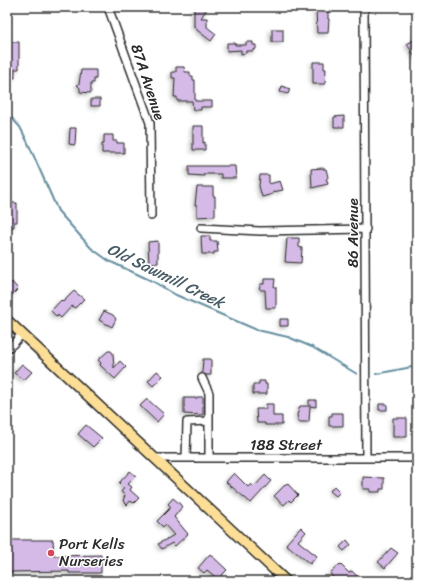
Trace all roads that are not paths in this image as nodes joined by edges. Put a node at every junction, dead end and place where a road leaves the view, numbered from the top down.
1 (108, 7) edge
2 (364, 7) edge
3 (151, 216) dead end
4 (201, 228) dead end
5 (366, 229) junction
6 (8, 323) edge
7 (22, 334) junction
8 (7, 349) edge
9 (202, 378) dead end
10 (209, 422) junction
11 (154, 458) junction
12 (186, 458) junction
13 (209, 458) junction
14 (366, 458) junction
15 (417, 458) edge
16 (286, 581) edge

1 - 3 street, 87A Avenue
2 - 5 street, 86 Avenue
4 - 5 street
5 - 14 street, 86 Avenue
6 - 7 main road
7 - 8 street
7 - 11 main road
9 - 10 street
10 - 12 street
10 - 13 street
11 - 12 street, 188 Street
11 - 16 main road
12 - 13 street, 188 Street
13 - 14 street, 188 Street
14 - 15 street, 188 Street

